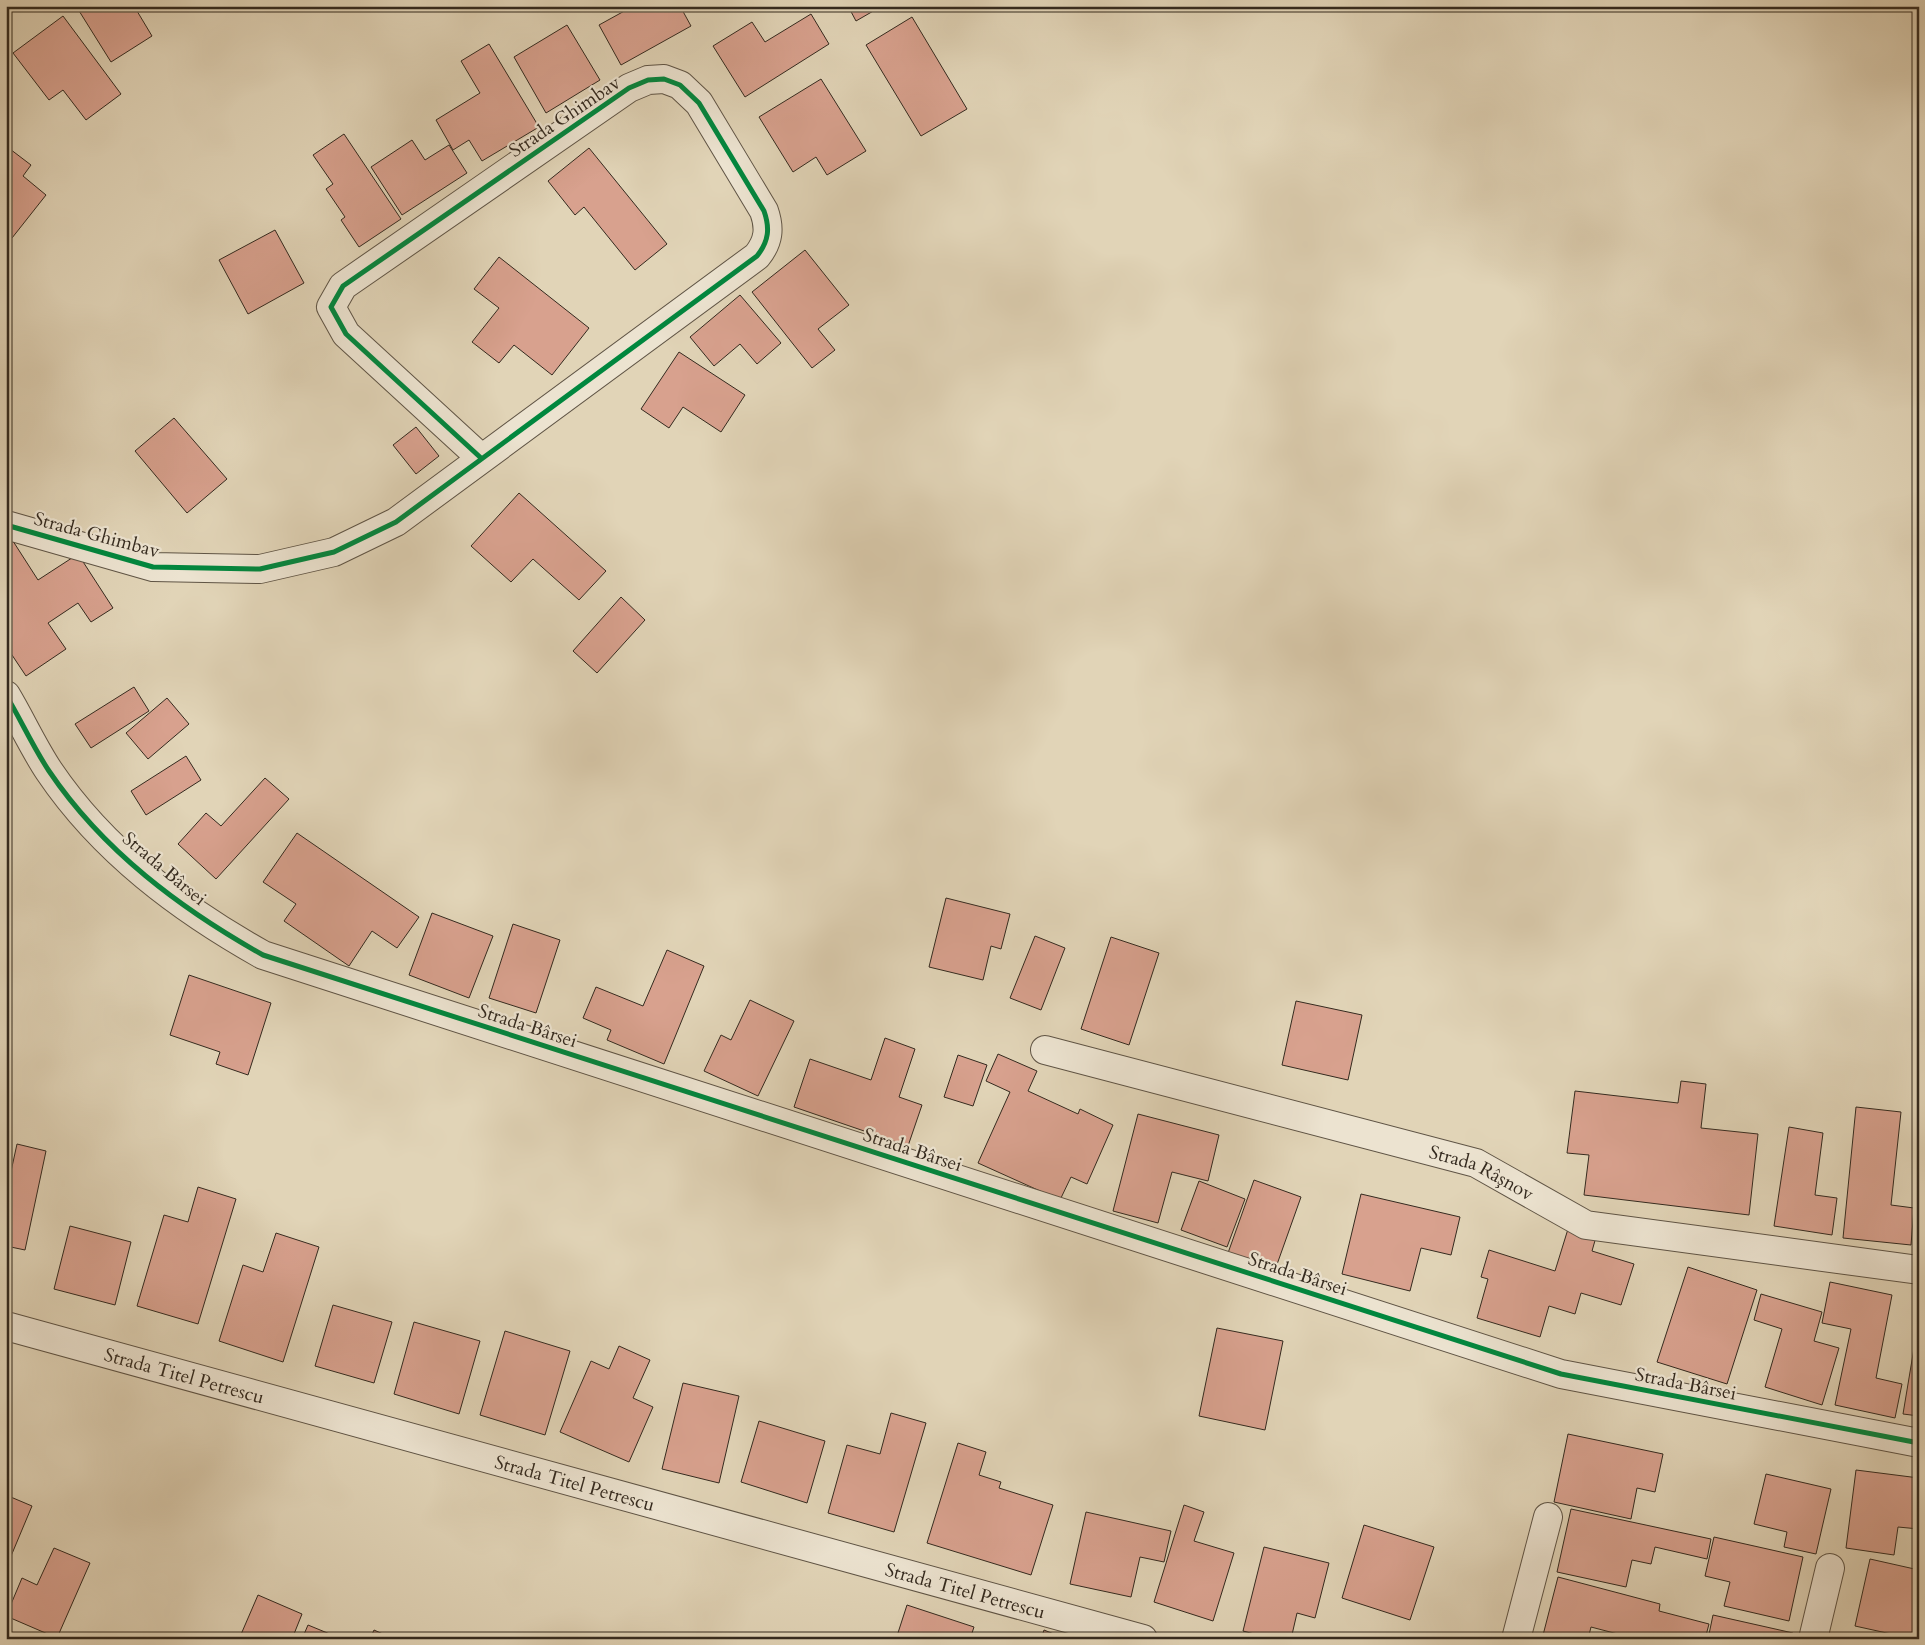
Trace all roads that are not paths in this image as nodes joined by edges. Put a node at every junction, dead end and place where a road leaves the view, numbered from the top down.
1 (481, 458) junction
2 (6, 525) edge
3 (6, 695) edge
4 (1045, 1050) dead end
5 (1919, 1270) edge
6 (6, 1326) edge
7 (1919, 1443) edge
8 (1548, 1516) dead end
9 (1830, 1568) dead end
10 (1143, 1639) edge
11 (1516, 1639) edge
12 (1813, 1639) edge

1 - 1 street, Strada Ghimbav
1 - 2 street, Strada Ghimbav
3 - 7 street, Strada Bârsei
4 - 5 street, Strada Râşnov
6 - 10 street, Strada Titel Petrescu
8 - 11 street
9 - 12 street

